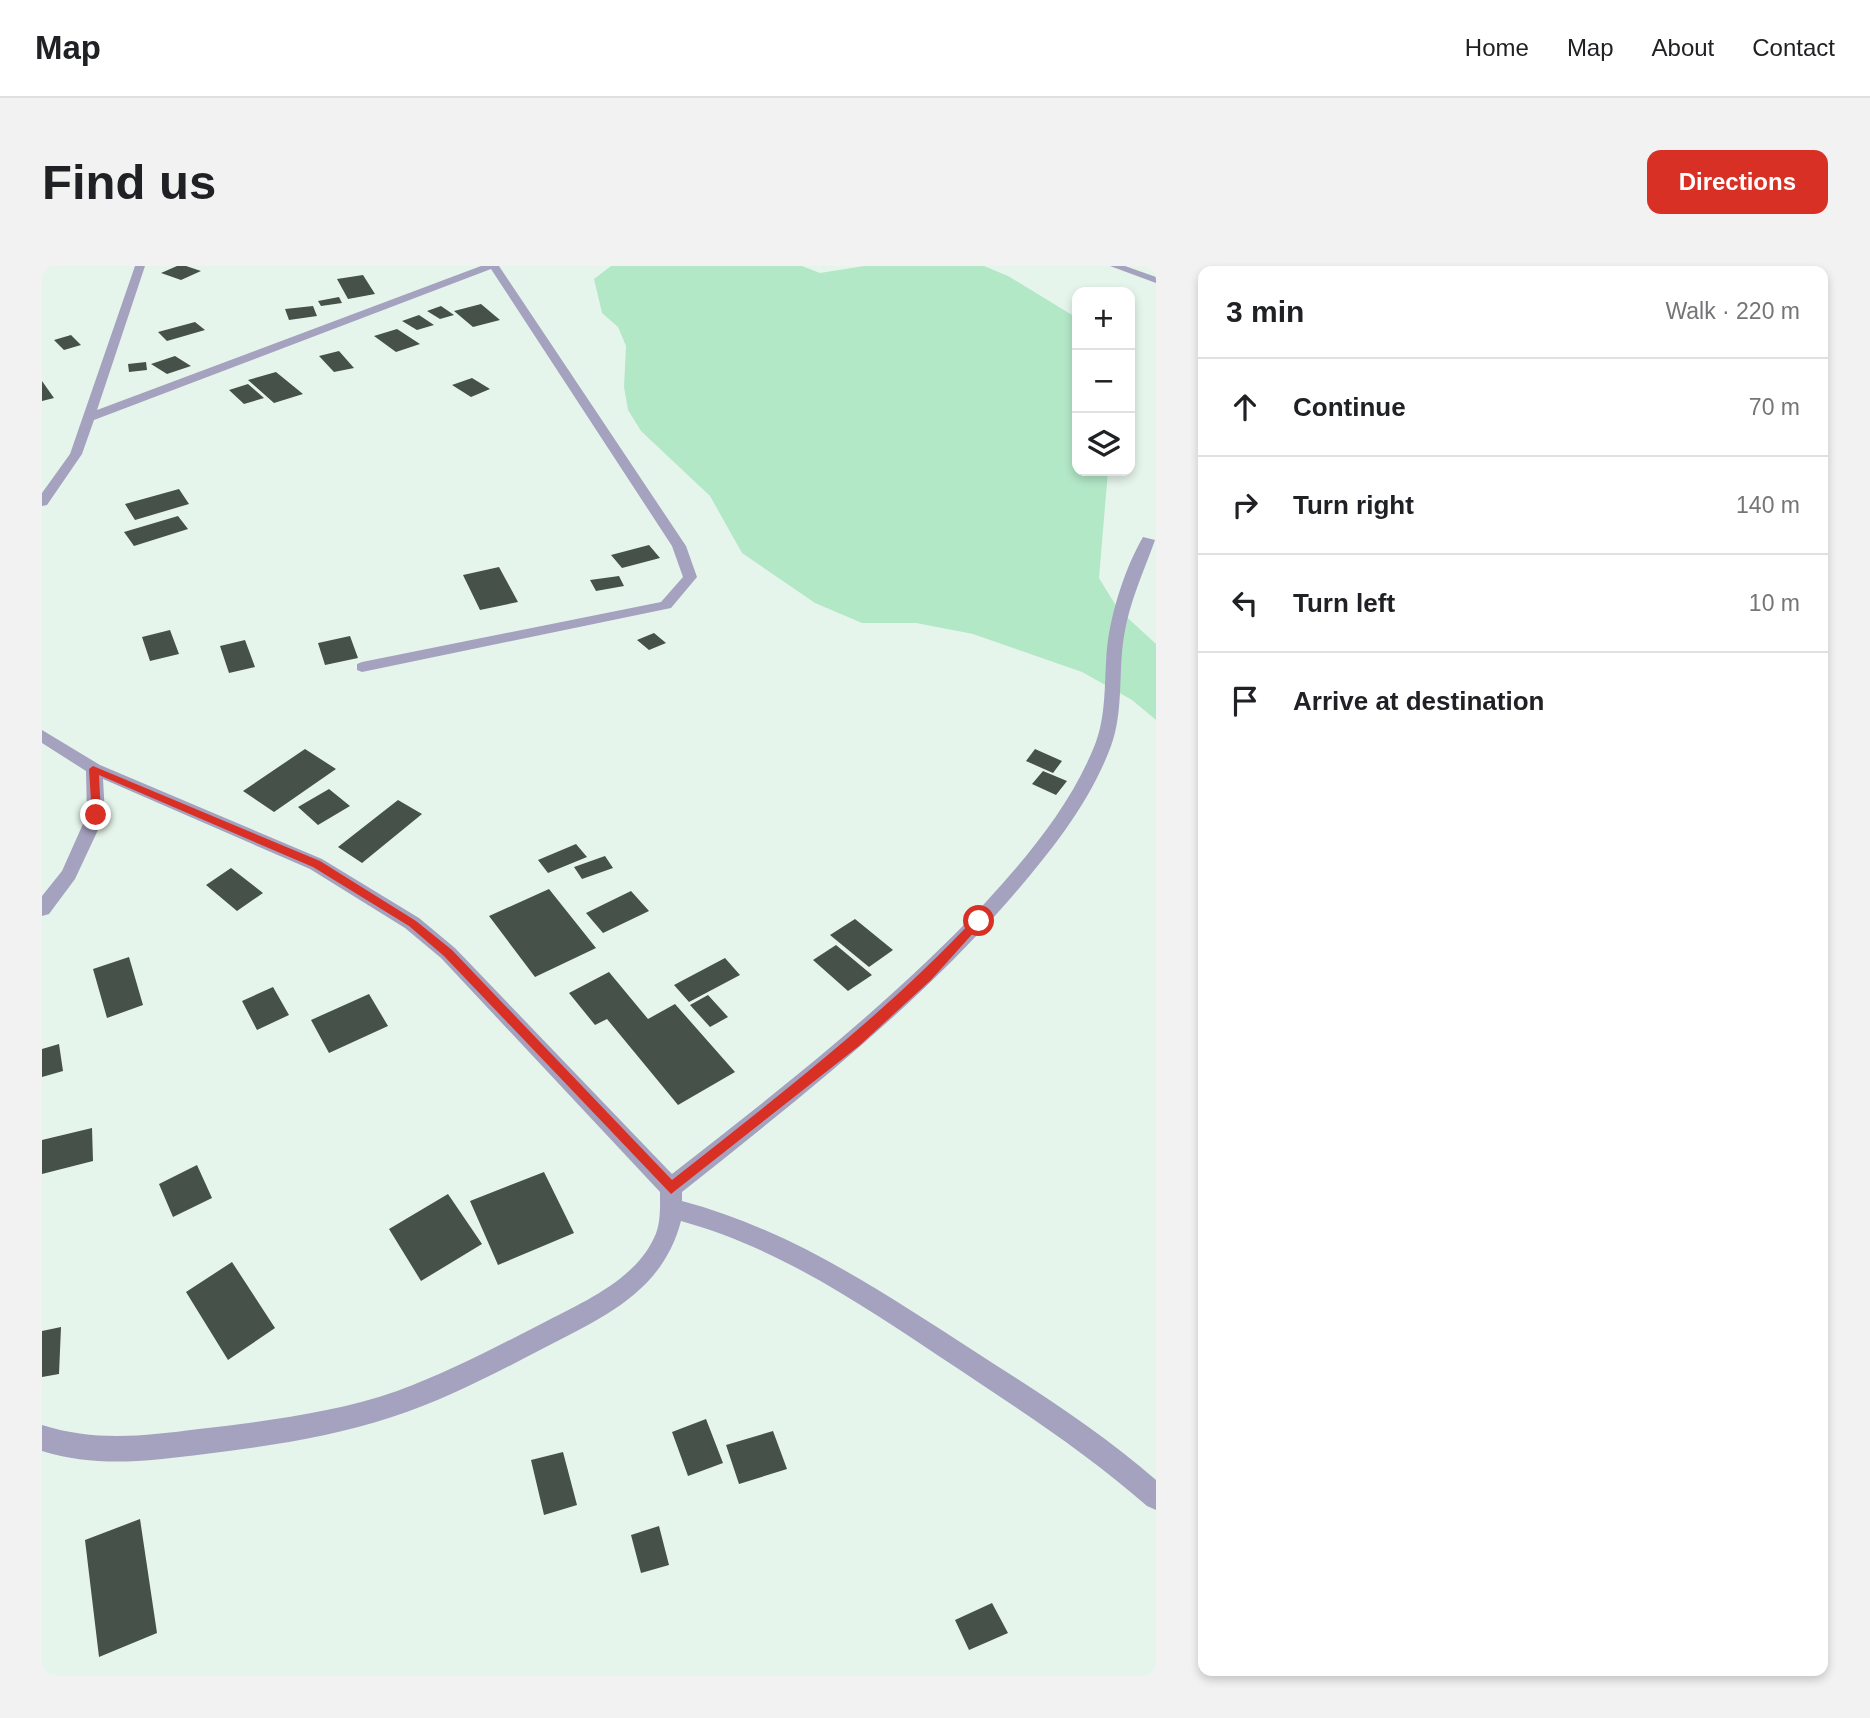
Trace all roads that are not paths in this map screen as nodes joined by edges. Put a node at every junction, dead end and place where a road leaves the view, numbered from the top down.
1 (141, 266) edge
2 (492, 266) edge
3 (1115, 266) edge
4 (1156, 280) edge
5 (90, 417) junction
6 (42, 502) edge
7 (1148, 540) dead end
8 (362, 667) dead end
9 (42, 735) edge
10 (93, 769) junction
11 (42, 909) edge
12 (673, 1199) junction
13 (42, 1438) edge
14 (1156, 1497) edge

1 - 5 street
2 - 5 street
2 - 8 street
3 - 4 street
5 - 6 street
7 - 12 street
9 - 10 street
10 - 11 street
10 - 12 street
12 - 13 street
12 - 14 street

